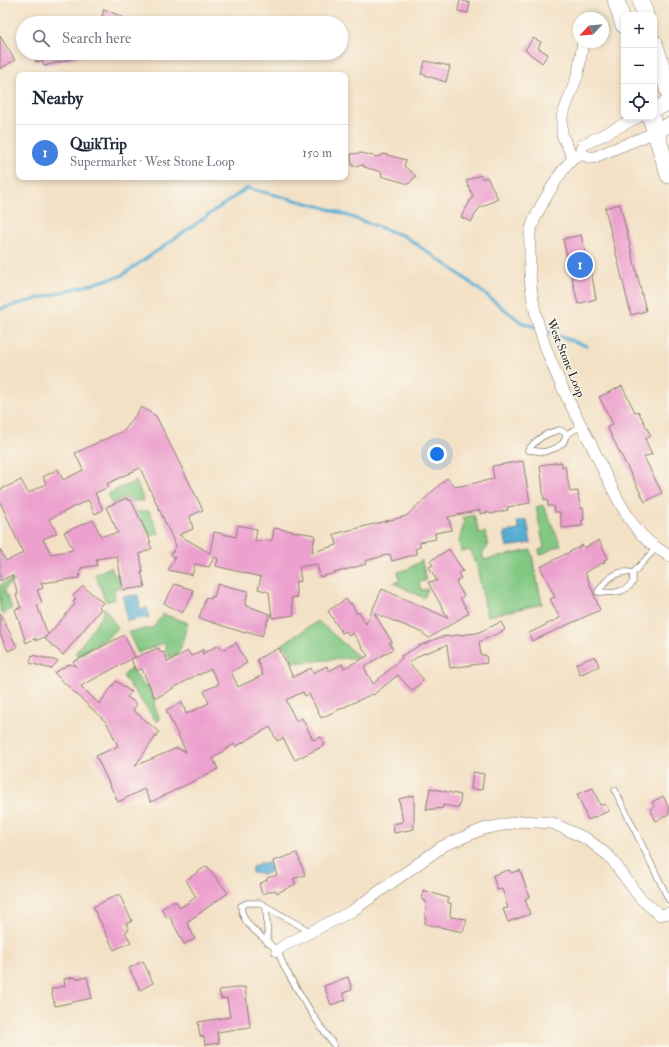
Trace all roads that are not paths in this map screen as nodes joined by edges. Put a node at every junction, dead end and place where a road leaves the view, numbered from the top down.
1 (616, 0) edge
2 (641, 0) edge
3 (644, 12) edge
4 (621, 16) edge
5 (582, 48) edge
6 (656, 48) edge
7 (669, 92) edge
8 (669, 103) edge
9 (657, 108) edge
10 (632, 120) edge
11 (658, 125) edge
12 (576, 156) junction
13 (669, 175) edge
14 (582, 426) junction
15 (567, 434) junction
16 (657, 547) junction
17 (669, 556) edge
18 (633, 573) junction
19 (615, 790) dead end
20 (669, 900) edge
21 (266, 907) junction
22 (669, 913) edge
23 (311, 932) junction
24 (268, 943) junction
25 (277, 951) junction
26 (334, 1045) dead end

1 - 4 main road
2 - 3 main road
5 - 12 street
6 - 7 main road
8 - 9 main road
10 - 12 street, West Stone Loop
11 - 12 street
11 - 13 main road
12 - 14 street, West Stone Loop
14 - 15 lane
14 - 16 street, West Stone Loop
15 - 15 lane
16 - 17 street, West Stone Loop
16 - 18 lane
18 - 18 lane
19 - 20 lane
21 - 23 lane
21 - 24 lane
21 - 24 lane
22 - 23 street
23 - 25 street
24 - 25 lane
25 - 26 lane

